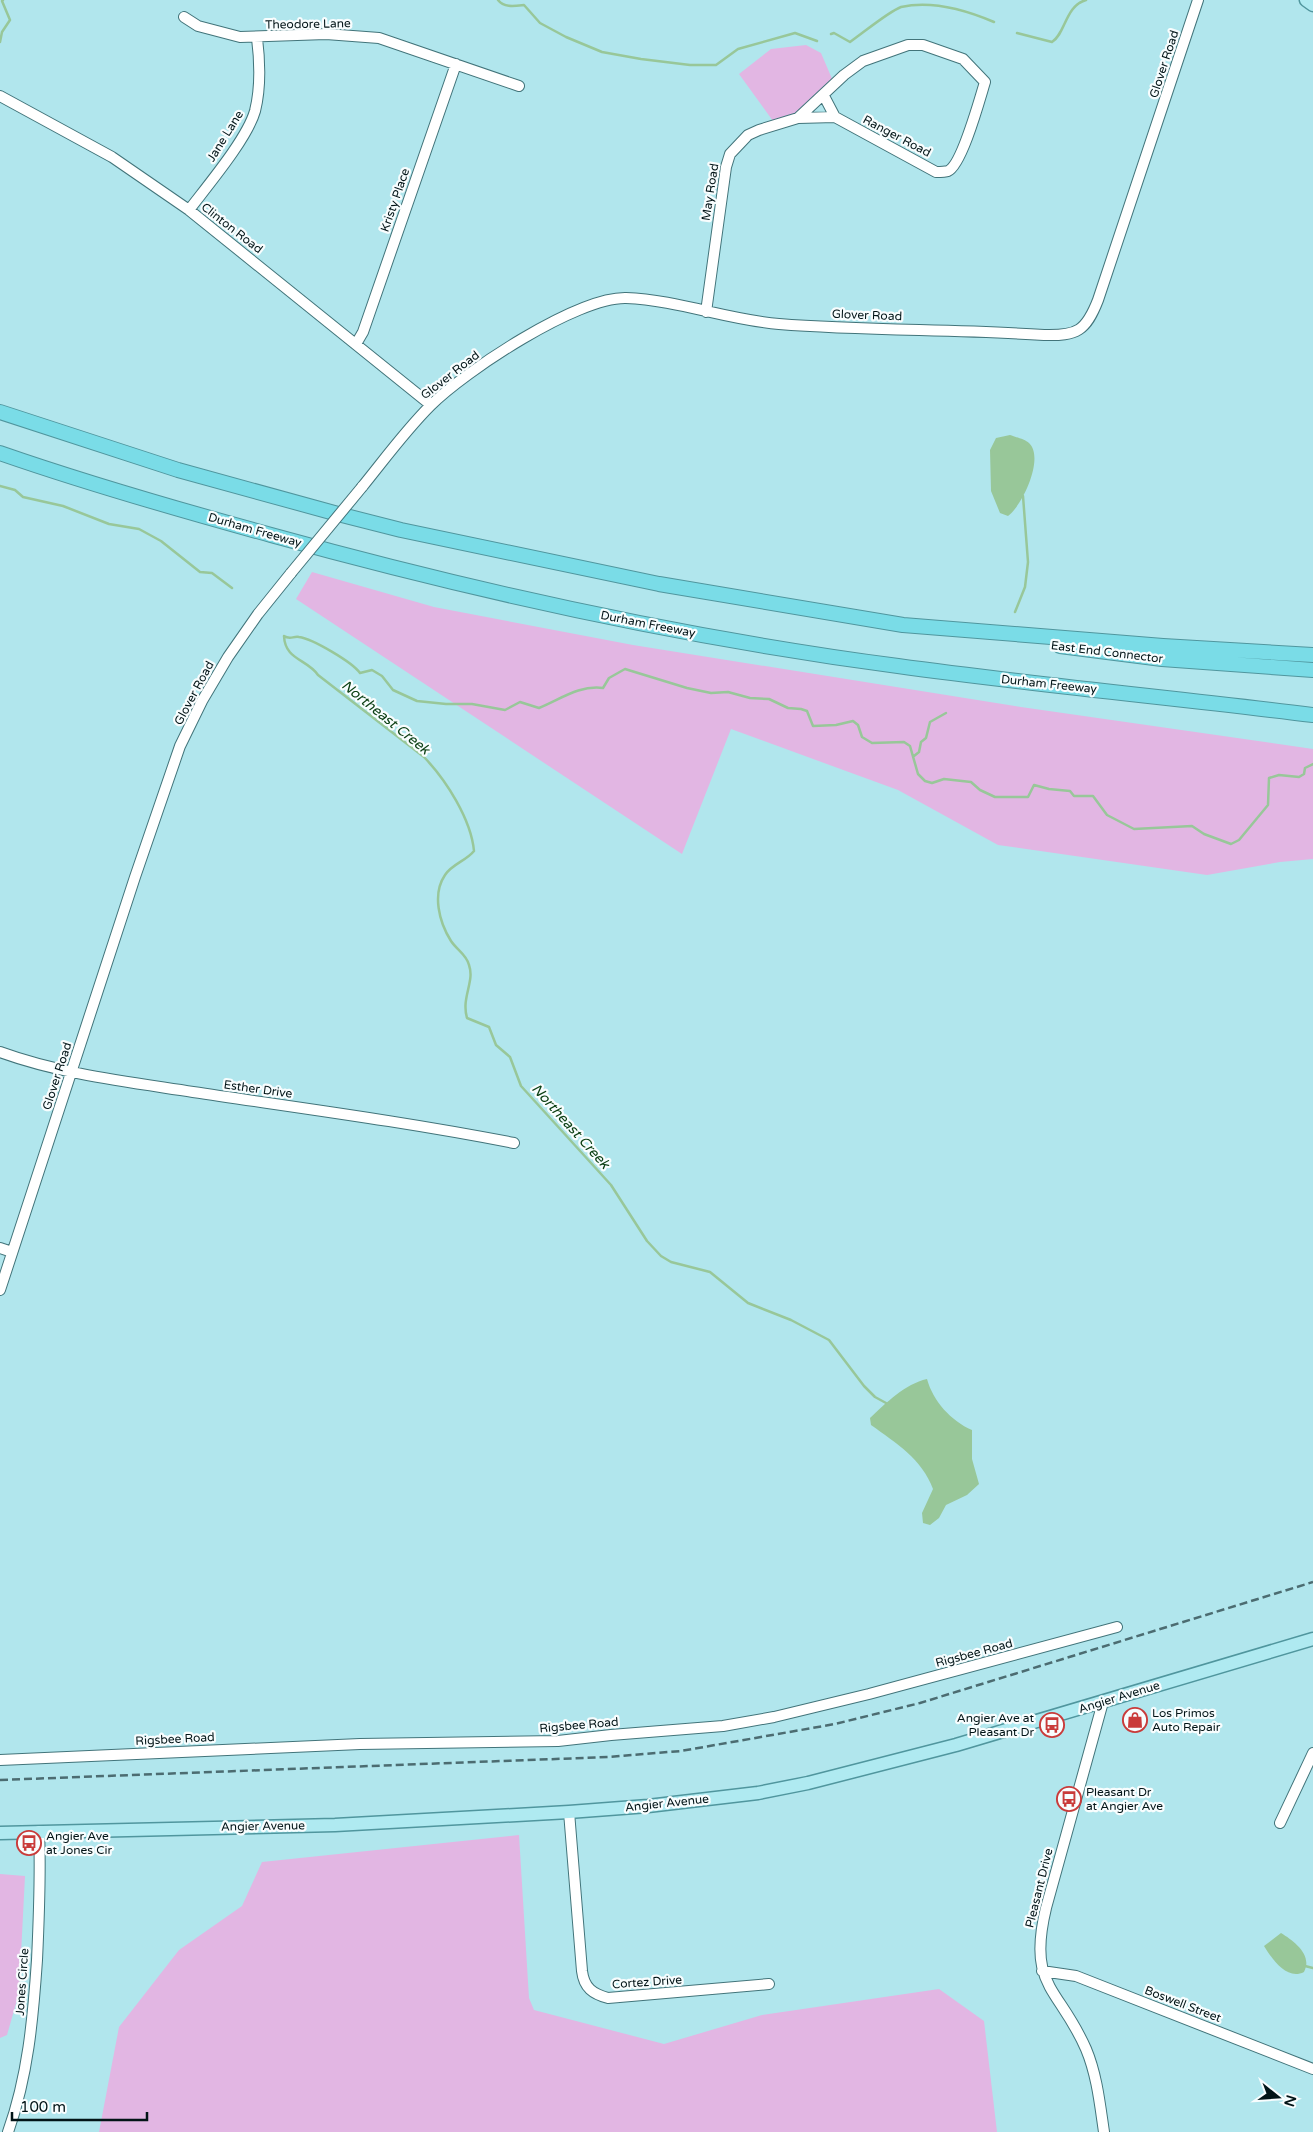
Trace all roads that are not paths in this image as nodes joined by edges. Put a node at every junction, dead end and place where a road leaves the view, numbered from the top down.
1 (1198, 0) edge
2 (1306, 0) edge
3 (1313, 5) edge
4 (184, 18) dead end
5 (258, 38) junction
6 (456, 64) junction
7 (519, 86) dead end
8 (0, 96) edge
9 (824, 96) junction
10 (835, 117) junction
11 (798, 118) junction
12 (189, 210) junction
13 (706, 312) junction
14 (356, 344) junction
15 (431, 405) junction
16 (0, 412) edge
17 (0, 453) edge
18 (903, 624) junction
19 (1313, 655) edge
20 (1313, 670) edge
21 (1311, 715) edge
22 (0, 1052) edge
23 (72, 1071) junction
24 (514, 1143) dead end
25 (0, 1248) edge
26 (12, 1252) junction
27 (0, 1290) edge
28 (1117, 1628) dead end
29 (1313, 1639) edge
30 (1103, 1702) junction
31 (1313, 1753) edge
32 (0, 1760) edge
33 (570, 1812) junction
34 (1280, 1823) dead end
35 (40, 1831) junction
36 (0, 1833) edge
37 (1042, 1971) junction
38 (769, 1984) dead end
39 (1313, 2069) edge
40 (8, 2132) edge
41 (1104, 2132) edge

1 - 13 street, Glover Road
2 - 3 main road
4 - 5 street, Theodore Lane
5 - 6 street, Theodore Lane
5 - 12 street, Jane Lane
6 - 7 street, Theodore Lane
6 - 14 street, Kristy Place
8 - 12 street, Clinton Road
9 - 10 street
9 - 10 street, Ranger Road
9 - 11 street
10 - 11 street
11 - 13 street, May Road
12 - 14 street, Clinton Road
13 - 15 street, Glover Road
14 - 15 street, Clinton Road
15 - 23 street, Glover Road, bridge
16 - 18 highway
17 - 21 highway, Durham Freeway
18 - 19 highway
18 - 20 highway, East End Connector
22 - 23 street, Esther Drive
23 - 24 street, Esther Drive
23 - 26 street, Glover Road
25 - 26 street
26 - 27 street, Glover Road
28 - 32 street, Rigsbee Road
29 - 30 main road, Angier Avenue
30 - 33 main road, Angier Avenue
30 - 37 street, Pleasant Drive
31 - 34 street
33 - 35 main road, Angier Avenue
33 - 38 street, Cortez Drive
35 - 36 main road, Angier Avenue
35 - 40 street, Jones Circle
37 - 39 street, Boswell Street
37 - 41 street, Pleasant Drive

